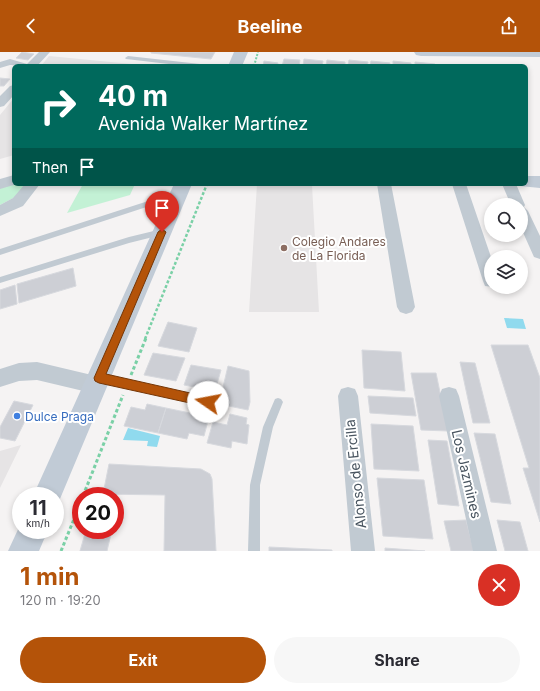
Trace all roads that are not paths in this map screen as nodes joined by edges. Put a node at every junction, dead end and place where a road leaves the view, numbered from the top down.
1 (45, 52) edge
2 (241, 52) edge
3 (421, 52) edge
4 (462, 52) edge
5 (540, 53) edge
6 (128, 58) dead end
7 (17, 64) edge
8 (33, 64) edge
9 (182, 64) edge
10 (236, 64) edge
11 (0, 65) edge
12 (0, 73) edge
13 (12, 74) edge
14 (12, 90) edge
15 (0, 103) edge
16 (12, 181) edge
17 (528, 182) edge
18 (540, 182) edge
19 (0, 184) edge
20 (31, 186) edge
21 (384, 186) edge
22 (460, 186) edge
23 (510, 186) edge
24 (181, 189) edge
25 (515, 198) edge
26 (0, 211) edge
27 (528, 226) edge
28 (162, 232) junction
29 (0, 252) edge
30 (540, 253) edge
31 (484, 260) edge
32 (0, 280) edge
33 (406, 307) dead end
34 (0, 378) edge
35 (97, 381) junction
36 (348, 396) dead end
37 (449, 396) dead end
38 (208, 402) dead end
39 (278, 402) dead end
40 (51, 487) edge
41 (29, 539) edge
42 (23, 551) edge
43 (254, 551) edge
44 (363, 551) edge
45 (485, 551) edge

1 - 8 street
2 - 10 main road
3 - 4 main road
4 - 5 main road
6 - 9 lane
7 - 11 street
12 - 13 street
14 - 15 street
16 - 19 street
17 - 18 main road
20 - 26 street
21 - 33 street
22 - 31 street
23 - 25 street
24 - 28 main road
24 - 29 lane
27 - 30 street
28 - 32 lane
28 - 35 main road
34 - 35 street
35 - 38 lane
35 - 40 main road
36 - 44 street, Alonso de Ercilla
37 - 45 street, Los Jazmines
39 - 43 lane
41 - 42 main road

